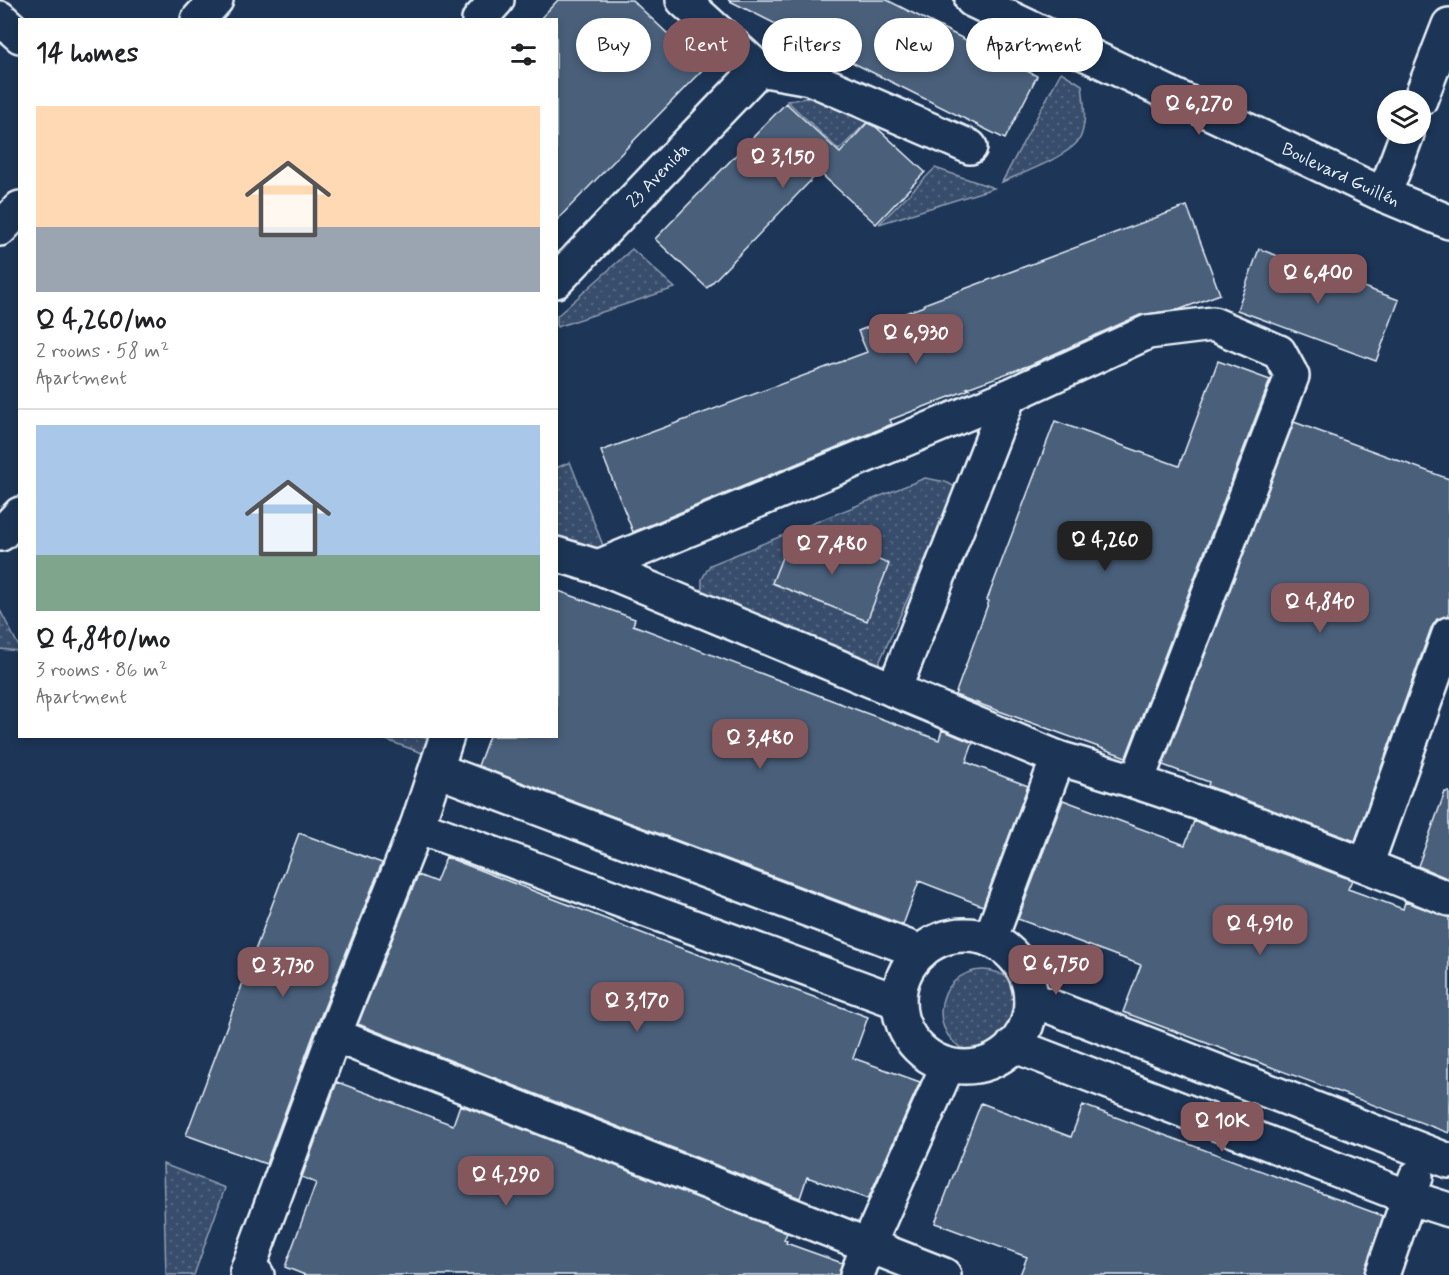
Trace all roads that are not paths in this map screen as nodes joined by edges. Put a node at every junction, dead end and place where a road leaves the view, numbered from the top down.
1 (216, 0) edge
2 (497, 0) edge
3 (683, 0) edge
4 (972, 0) edge
5 (0, 18) edge
6 (200, 18) edge
7 (481, 18) edge
8 (1449, 25) edge
9 (18, 34) edge
10 (759, 69) junction
11 (1424, 90) edge
12 (1403, 144) edge
13 (970, 147) dead end
14 (1384, 195) junction
15 (18, 210) edge
16 (1449, 222) edge
17 (0, 229) edge
18 (558, 279) edge
19 (1009, 396) junction
20 (18, 516) edge
21 (1, 534) edge
22 (558, 555) edge
23 (598, 567) junction
24 (1449, 634) edge
25 (894, 690) junction
26 (446, 738) edge
27 (1058, 758) junction
28 (437, 770) junction
29 (1137, 781) junction
30 (417, 826) junction
31 (1366, 865) junction
32 (1449, 899) edge
33 (990, 940) junction
34 (921, 952) junction
35 (1031, 999) junction
36 (899, 1002) junction
37 (334, 1035) junction
38 (1013, 1045) junction
39 (948, 1065) junction
40 (1437, 1157) edge
41 (1408, 1197) junction
42 (1449, 1210) edge
43 (862, 1261) edge
44 (257, 1275) edge
45 (944, 1275) edge
46 (1382, 1275) edge

1 - 6 street
2 - 7 street
3 - 10 street
4 - 14 street, Boulevard Guillén
5 - 9 street
8 - 11 street
10 - 13 street
10 - 18 street, 23 Avenida
12 - 14 street
14 - 16 street, Boulevard Guillén
15 - 17 street
19 - 23 street
19 - 25 street
19 - 29 street
20 - 21 street
22 - 23 street
23 - 25 street
24 - 31 street
25 - 27 street
26 - 28 street
27 - 29 street
27 - 33 street
28 - 30 street
28 - 34 street
29 - 31 street
30 - 36 street
30 - 37 street
31 - 32 street
33 - 34 street
33 - 35 street
34 - 36 street
35 - 38 street
35 - 40 street
36 - 39 street
37 - 43 street
37 - 44 street
38 - 39 street
38 - 41 street
39 - 43 street
40 - 41 street
41 - 42 street
41 - 46 street
43 - 45 street

